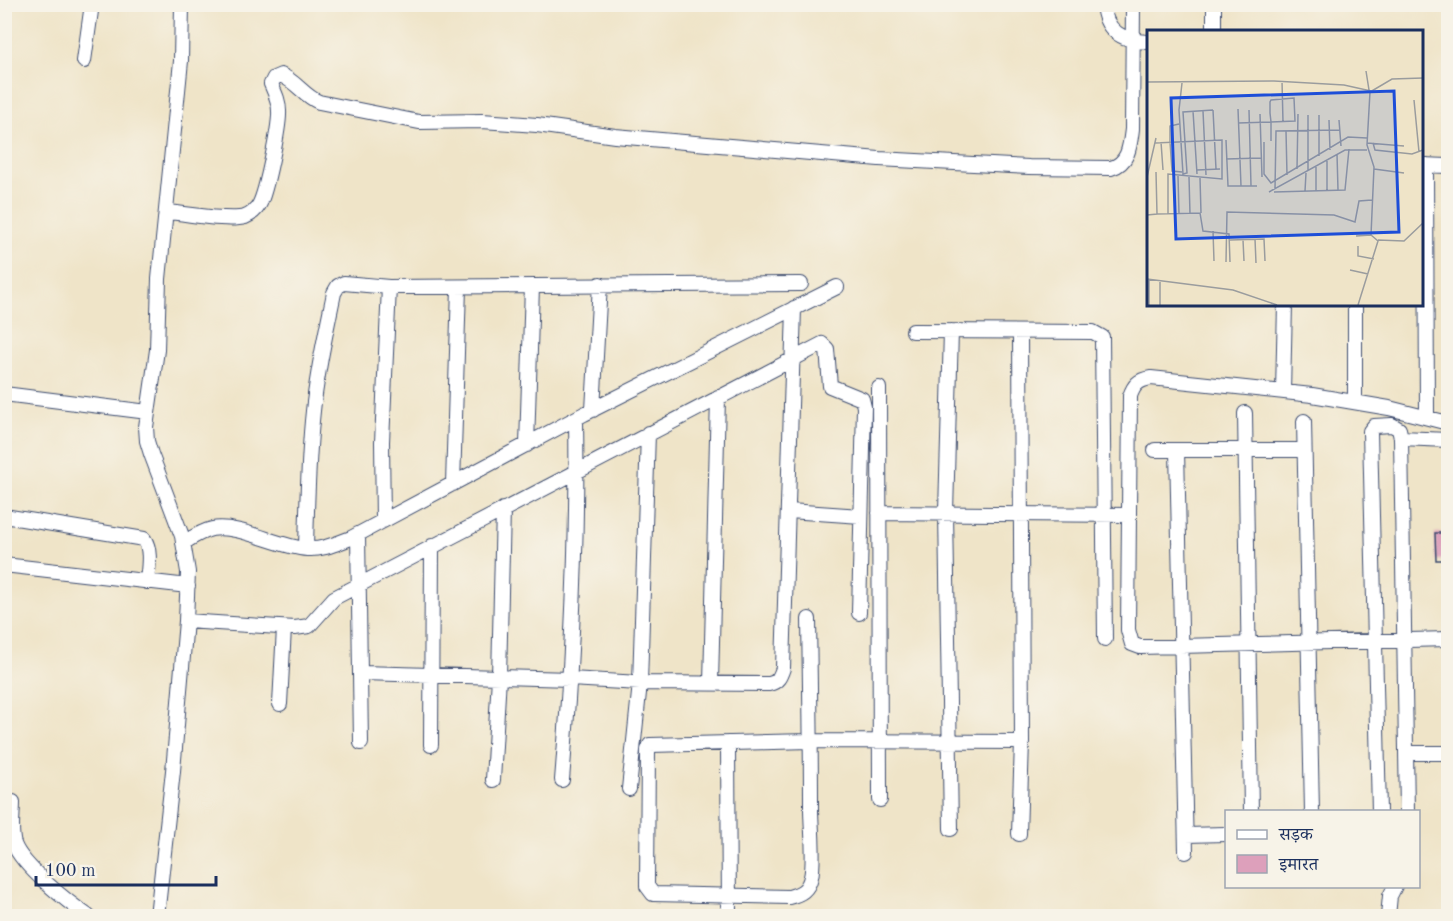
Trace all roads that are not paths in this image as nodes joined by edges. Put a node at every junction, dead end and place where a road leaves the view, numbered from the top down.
1 (92, 4) edge
2 (182, 4) edge
3 (1103, 4) edge
4 (1133, 4) edge
5 (1214, 4) edge
6 (1214, 30) edge
7 (1133, 41) junction
8 (1147, 42) edge
9 (84, 61) dead end
10 (1424, 165) edge
11 (1449, 166) edge
12 (166, 212) junction
13 (600, 284) junction
14 (801, 284) dead end
15 (532, 286) junction
16 (389, 287) junction
17 (459, 287) junction
18 (837, 287) dead end
19 (1285, 306) edge
20 (1355, 306) edge
21 (794, 308) junction
22 (913, 331) dead end
23 (951, 331) junction
24 (1020, 332) junction
25 (794, 357) junction
26 (879, 388) dead end
27 (1283, 392) junction
28 (4, 394) edge
29 (718, 397) junction
30 (1354, 402) junction
31 (593, 410) junction
32 (148, 412) junction
33 (1245, 412) dead end
34 (1426, 417) junction
35 (576, 419) junction
36 (1304, 421) dead end
37 (1449, 423) edge
38 (648, 433) junction
39 (1401, 438) junction
40 (1449, 440) edge
41 (527, 445) junction
42 (1244, 449) junction
43 (1155, 450) dead end
44 (1177, 450) junction
45 (1304, 450) junction
46 (577, 470) junction
47 (453, 484) junction
48 (503, 509) junction
49 (789, 511) junction
50 (946, 512) junction
51 (879, 513) junction
52 (1021, 513) junction
53 (1103, 515) junction
54 (1129, 515) junction
55 (4, 516) edge
56 (861, 516) junction
57 (382, 521) junction
58 (358, 534) junction
59 (183, 543) junction
60 (432, 546) junction
61 (306, 549) junction
62 (4, 565) edge
63 (147, 582) junction
64 (360, 584) junction
65 (188, 586) junction
66 (859, 613) dead end
67 (809, 620) dead end
68 (186, 621) junction
69 (284, 628) junction
70 (1105, 639) dead end
71 (1449, 639) edge
72 (1373, 640) junction
73 (1404, 640) junction
74 (1310, 642) junction
75 (1247, 644) junction
76 (1183, 646) junction
77 (362, 674) junction
78 (432, 675) junction
79 (499, 677) junction
80 (570, 679) junction
81 (711, 682) junction
82 (640, 683) junction
83 (280, 704) dead end
84 (810, 741) junction
85 (879, 741) junction
86 (950, 741) junction
87 (1022, 742) junction
88 (361, 743) dead end
89 (728, 743) junction
90 (431, 745) dead end
91 (1406, 753) junction
92 (1449, 753) edge
93 (493, 780) dead end
94 (562, 780) dead end
95 (629, 789) dead end
96 (880, 800) dead end
97 (13, 802) dead end
98 (1251, 810) edge
99 (1312, 810) edge
100 (1379, 810) edge
101 (1407, 810) edge
102 (951, 829) dead end
103 (1019, 834) dead end
104 (1225, 834) edge
105 (1186, 835) junction
106 (1186, 852) dead end
107 (1389, 890) edge
108 (729, 895) junction
109 (88, 916) edge
110 (157, 916) edge
111 (729, 916) edge
112 (1388, 916) edge

1 - 9 street
2 - 12 street
3 - 7 street
4 - 7 street
5 - 6 street
7 - 8 street
7 - 12 street
10 - 11 street
10 - 34 street
12 - 32 street
13 - 14 street
13 - 15 street
13 - 31 street
15 - 17 street
15 - 41 street
16 - 17 street
16 - 57 street
16 - 61 street
17 - 47 street
18 - 21 street
19 - 27 street
20 - 30 street
21 - 25 street
21 - 31 street
22 - 23 street
23 - 24 street
23 - 50 street
24 - 52 street
24 - 53 street
25 - 29 street
25 - 49 street
25 - 56 street
26 - 51 street
27 - 30 street
27 - 54 street
28 - 32 street
29 - 38 street
29 - 81 street
30 - 34 street
31 - 35 street
32 - 59 street
33 - 42 street
34 - 37 street
35 - 41 street
35 - 46 street
36 - 45 street
38 - 46 street
38 - 82 street
39 - 40 street
39 - 72 street
39 - 73 street
41 - 47 street
42 - 44 street
42 - 45 street
42 - 75 street
43 - 44 street
44 - 76 street
45 - 74 street
46 - 48 street
46 - 80 street
47 - 57 street
48 - 60 street
48 - 79 street
49 - 56 street
49 - 81 street
50 - 51 street
50 - 52 street
50 - 86 street
51 - 85 street
52 - 53 street
52 - 87 street
53 - 54 street
53 - 70 street
54 - 76 street
55 - 63 street
56 - 66 street
57 - 58 street
58 - 61 street
58 - 64 street
59 - 61 street
59 - 65 street
60 - 64 street
60 - 78 street
62 - 63 street
63 - 65 street
64 - 69 street
64 - 77 street
65 - 68 street
67 - 84 street
68 - 69 street
68 - 110 street
69 - 83 street
71 - 73 street
72 - 73 street
72 - 74 street
72 - 100 street
73 - 91 street
74 - 75 street
74 - 99 street
75 - 76 street
75 - 98 street
76 - 105 street
77 - 78 street
77 - 88 street
78 - 79 street
78 - 90 street
79 - 80 street
79 - 93 street
80 - 82 street
80 - 94 street
81 - 82 street
82 - 95 street
84 - 85 street
84 - 89 street
84 - 108 street
85 - 86 street
85 - 96 street
86 - 87 street
86 - 102 street
87 - 103 street
89 - 108 street
89 - 108 street
91 - 92 street
91 - 101 street
97 - 109 street
104 - 105 street
105 - 106 street
107 - 112 street
108 - 111 street

